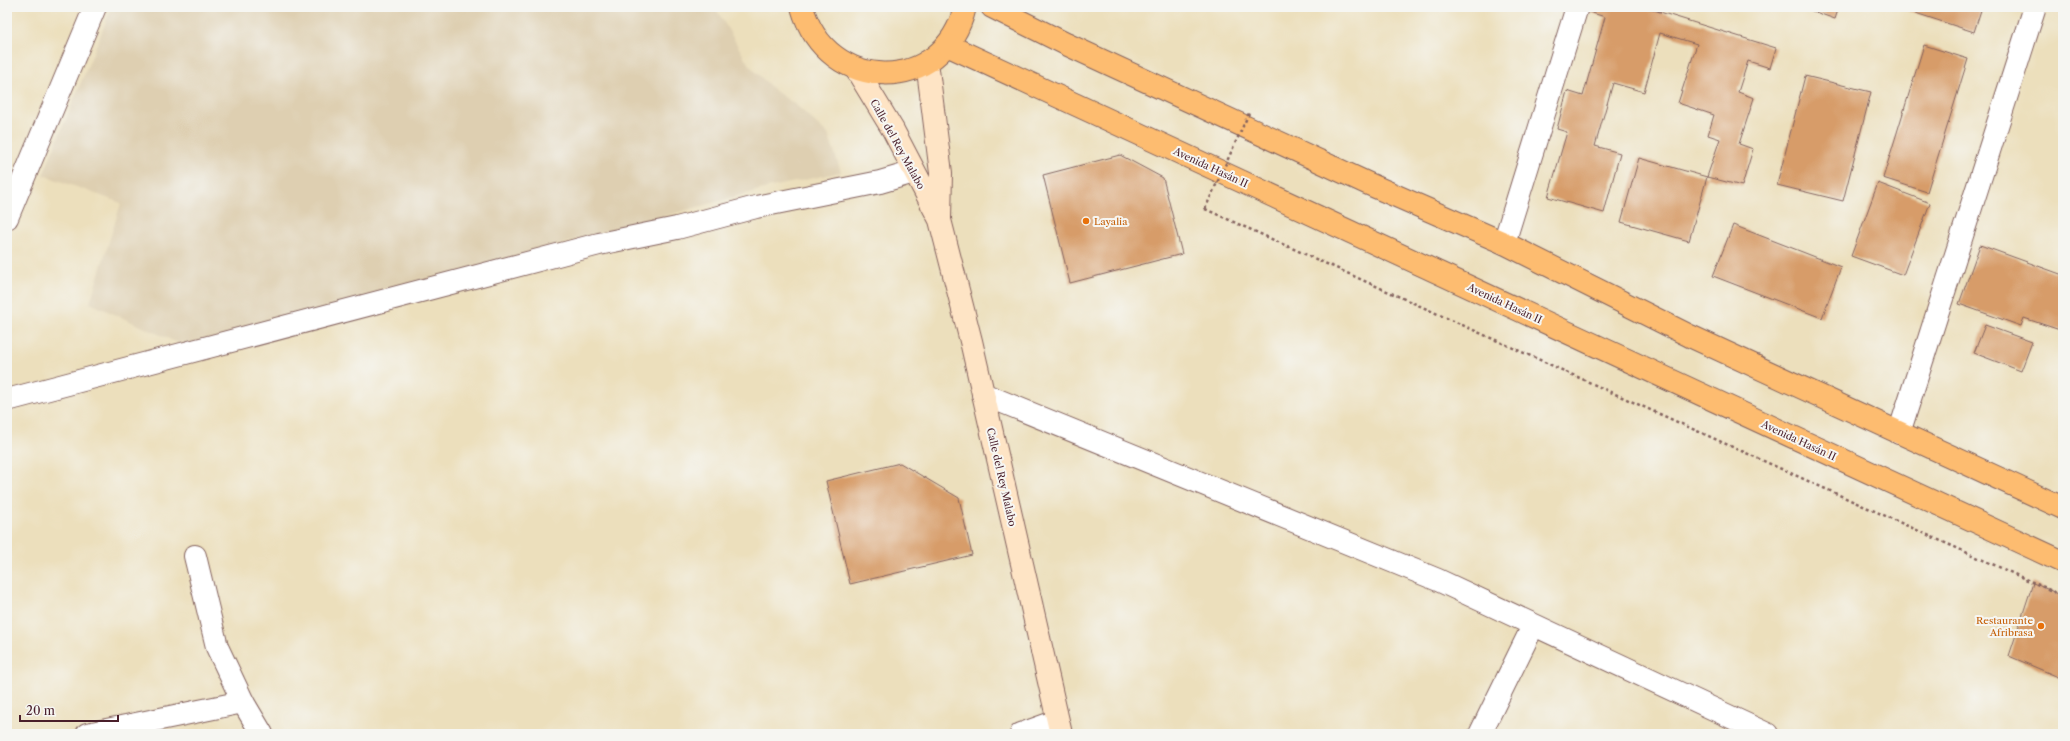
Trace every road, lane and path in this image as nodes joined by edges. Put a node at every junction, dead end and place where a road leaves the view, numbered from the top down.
1 (95, 7) edge
2 (802, 7) edge
3 (965, 7) edge
4 (992, 7) edge
5 (1577, 7) edge
6 (2035, 7) edge
7 (947, 45) junction
8 (927, 62) junction
9 (856, 69) junction
10 (1250, 112) dead end
11 (914, 172) junction
12 (7, 218) edge
13 (940, 220) junction
14 (1504, 243) junction
15 (983, 394) junction
16 (7, 400) edge
17 (1899, 433) junction
18 (2063, 508) edge
19 (195, 556) dead end
20 (2063, 562) edge
21 (2063, 596) edge
22 (1533, 626) junction
23 (243, 702) junction
24 (1059, 727) edge
25 (87, 734) edge
26 (262, 734) edge
27 (1021, 734) edge
28 (1480, 734) edge
29 (1767, 734) edge

1 - 12 street
2 - 9 main road
3 - 7 main road
4 - 14 main road
5 - 14 street
6 - 17 street
7 - 8 main road
7 - 20 main road, Avenida Hasán II
8 - 9 main road
8 - 13 main road, Calle del Rey Malabo
9 - 11 main road, Calle del Rey Malabo
10 - 21 path, bridge
11 - 13 main road, Calle del Rey Malabo
11 - 16 street
13 - 15 main road, Calle del Rey Malabo
14 - 17 main road
15 - 22 street
15 - 24 main road, Calle del Rey Malabo
17 - 18 main road
19 - 23 street
22 - 28 street
22 - 29 street
23 - 25 street
23 - 26 street
24 - 27 street

